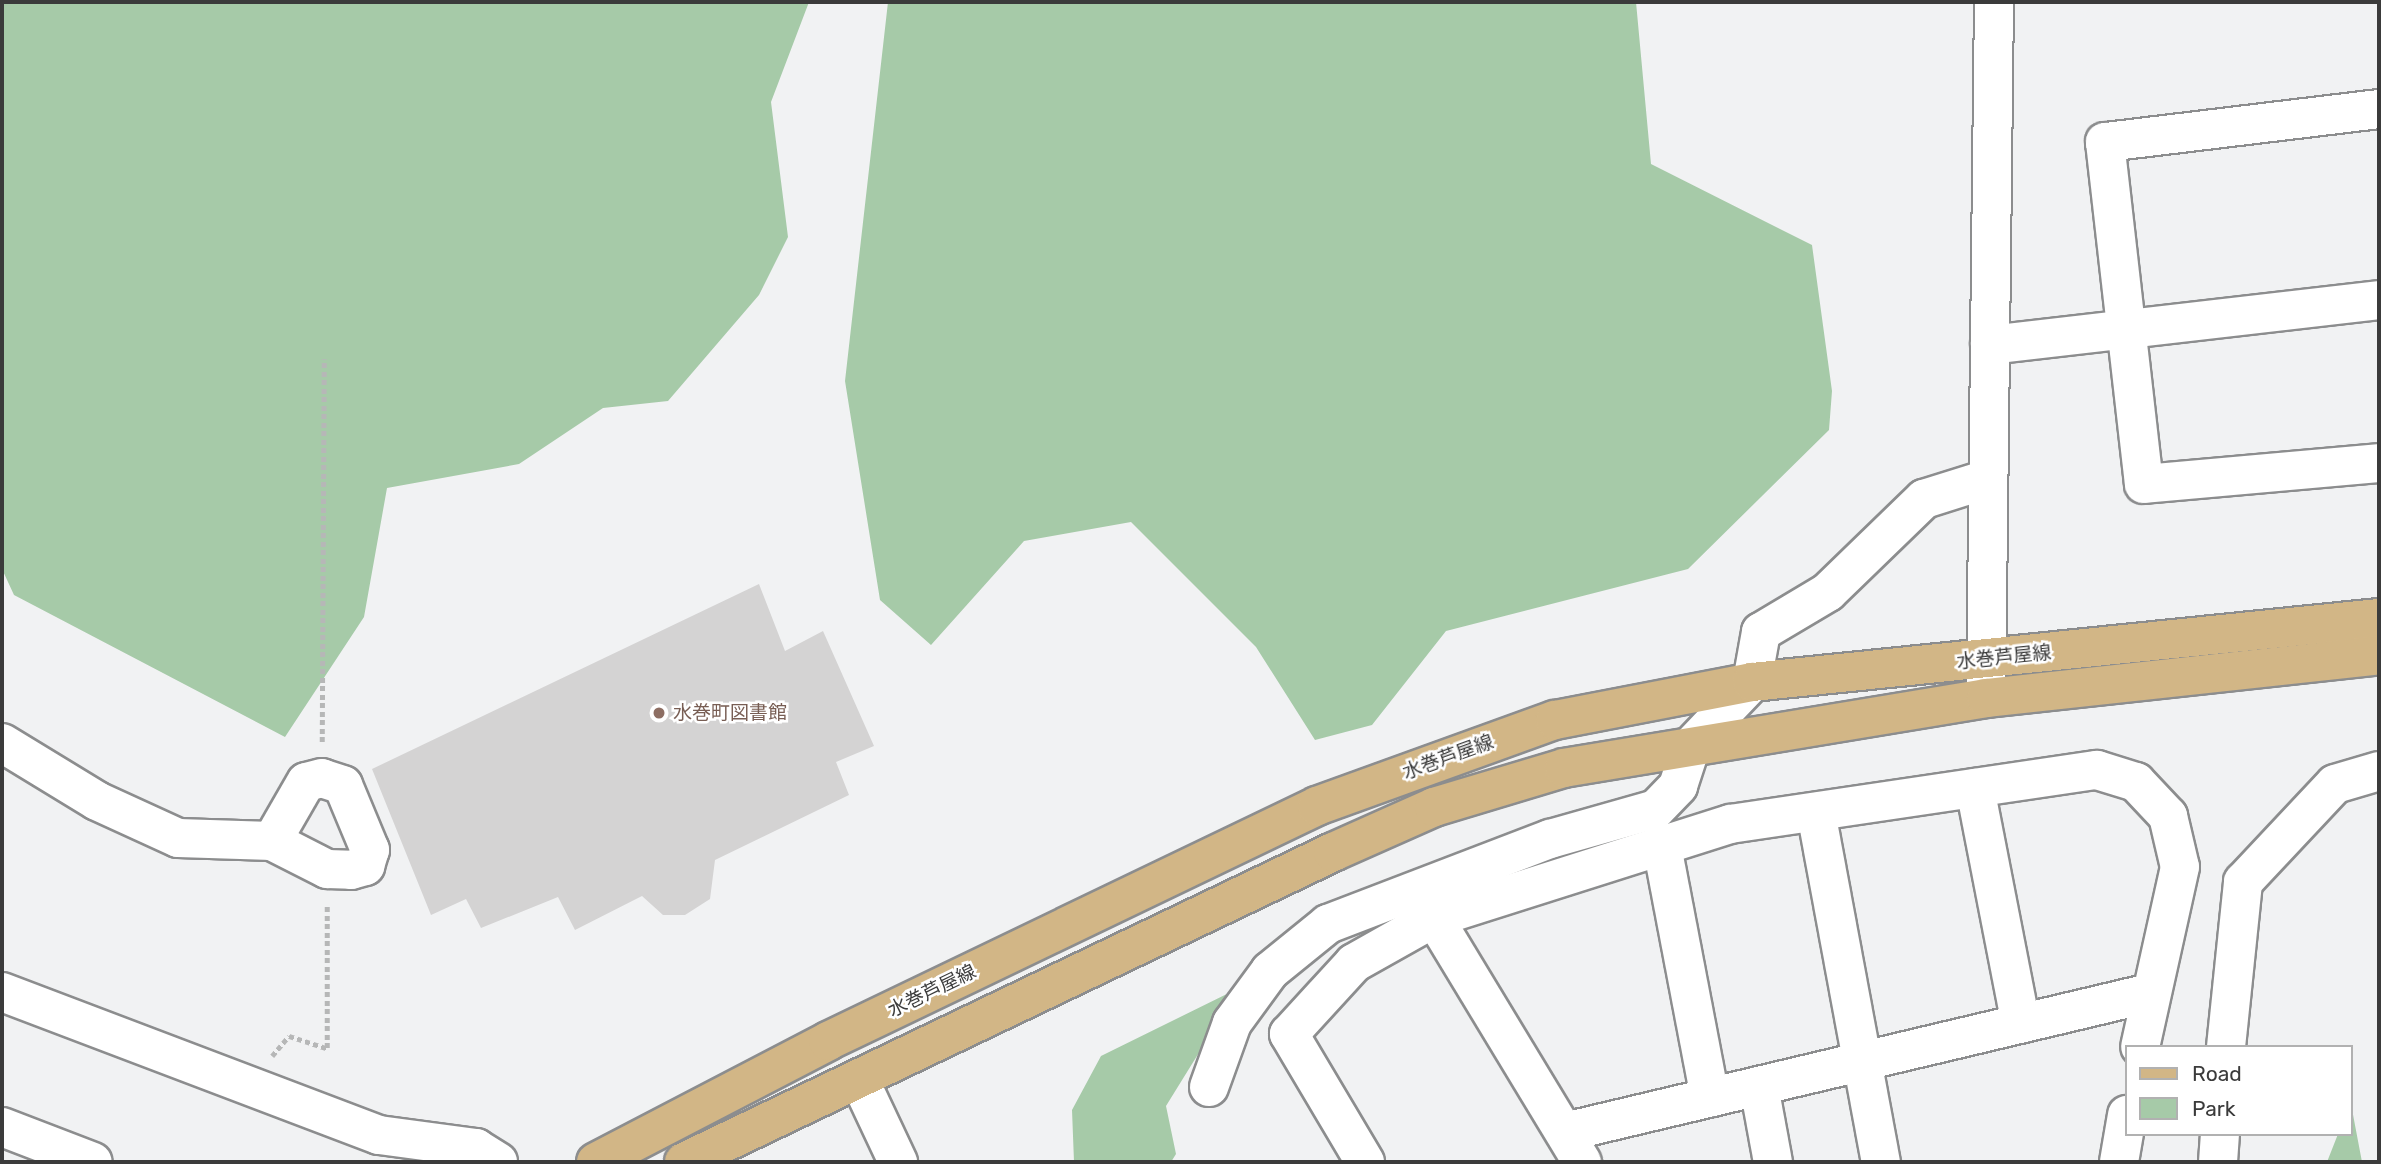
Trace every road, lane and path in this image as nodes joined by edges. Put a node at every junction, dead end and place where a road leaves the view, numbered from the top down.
1 (1994, 2) edge
2 (2379, 109) edge
3 (2379, 300) edge
4 (2126, 330) junction
5 (1990, 345) junction
6 (324, 359) dead end
7 (2379, 463) edge
8 (1987, 479) junction
9 (2379, 618) edge
10 (2379, 655) edge
11 (1985, 659) junction
12 (1752, 682) junction
13 (1986, 698) junction
14 (2, 743) edge
15 (1691, 746) junction
16 (2379, 771) edge
17 (322, 778) junction
18 (1975, 789) junction
19 (1816, 812) junction
20 (272, 841) junction
21 (1662, 846) junction
22 (327, 869) junction
23 (1414, 886) junction
24 (1434, 918) junction
25 (2, 992) edge
26 (2150, 993) junction
27 (2021, 1024) junction
28 (2140, 1045) edge
29 (2226, 1045) edge
30 (1862, 1061) junction
31 (267, 1062) dead end
32 (859, 1079) junction
33 (1759, 1086) junction
34 (1209, 1087) dead end
35 (1710, 1097) junction
36 (2126, 1121) edge
37 (2, 1127) edge
38 (2220, 1136) edge
39 (1573, 1147) edge
40 (93, 1162) edge
41 (498, 1162) edge
42 (596, 1162) edge
43 (684, 1162) edge
44 (898, 1162) edge
45 (1365, 1162) edge
46 (1773, 1162) edge
47 (1881, 1162) edge
48 (2119, 1162) edge
49 (2218, 1162) edge

1 - 5 street
2 - 4 street
3 - 4 street
4 - 5 street
4 - 7 street
5 - 8 street
6 - 17 path
8 - 11 street
8 - 12 street
9 - 11 main road, 水巻芦屋線
10 - 13 main road, 水巻芦屋線
11 - 12 main road, 水巻芦屋線
11 - 13 street
12 - 15 street
12 - 42 main road, 水巻芦屋線
13 - 15 main road, 水巻芦屋線
14 - 20 street
15 - 23 street
15 - 32 main road, 水巻芦屋線
16 - 29 street
17 - 20 street
17 - 22 street
18 - 19 street
18 - 26 street
18 - 27 street
19 - 21 street
19 - 30 street
20 - 22 street
21 - 24 street
21 - 35 street
22 - 31 path
23 - 24 street
23 - 34 street
24 - 39 street
24 - 45 street
25 - 41 street
26 - 27 street
26 - 28 street
27 - 30 street
30 - 33 street
30 - 47 street
32 - 43 main road, 水巻芦屋線
32 - 44 street
33 - 35 street
33 - 46 street
35 - 39 street
36 - 48 street
37 - 40 street
38 - 49 street

